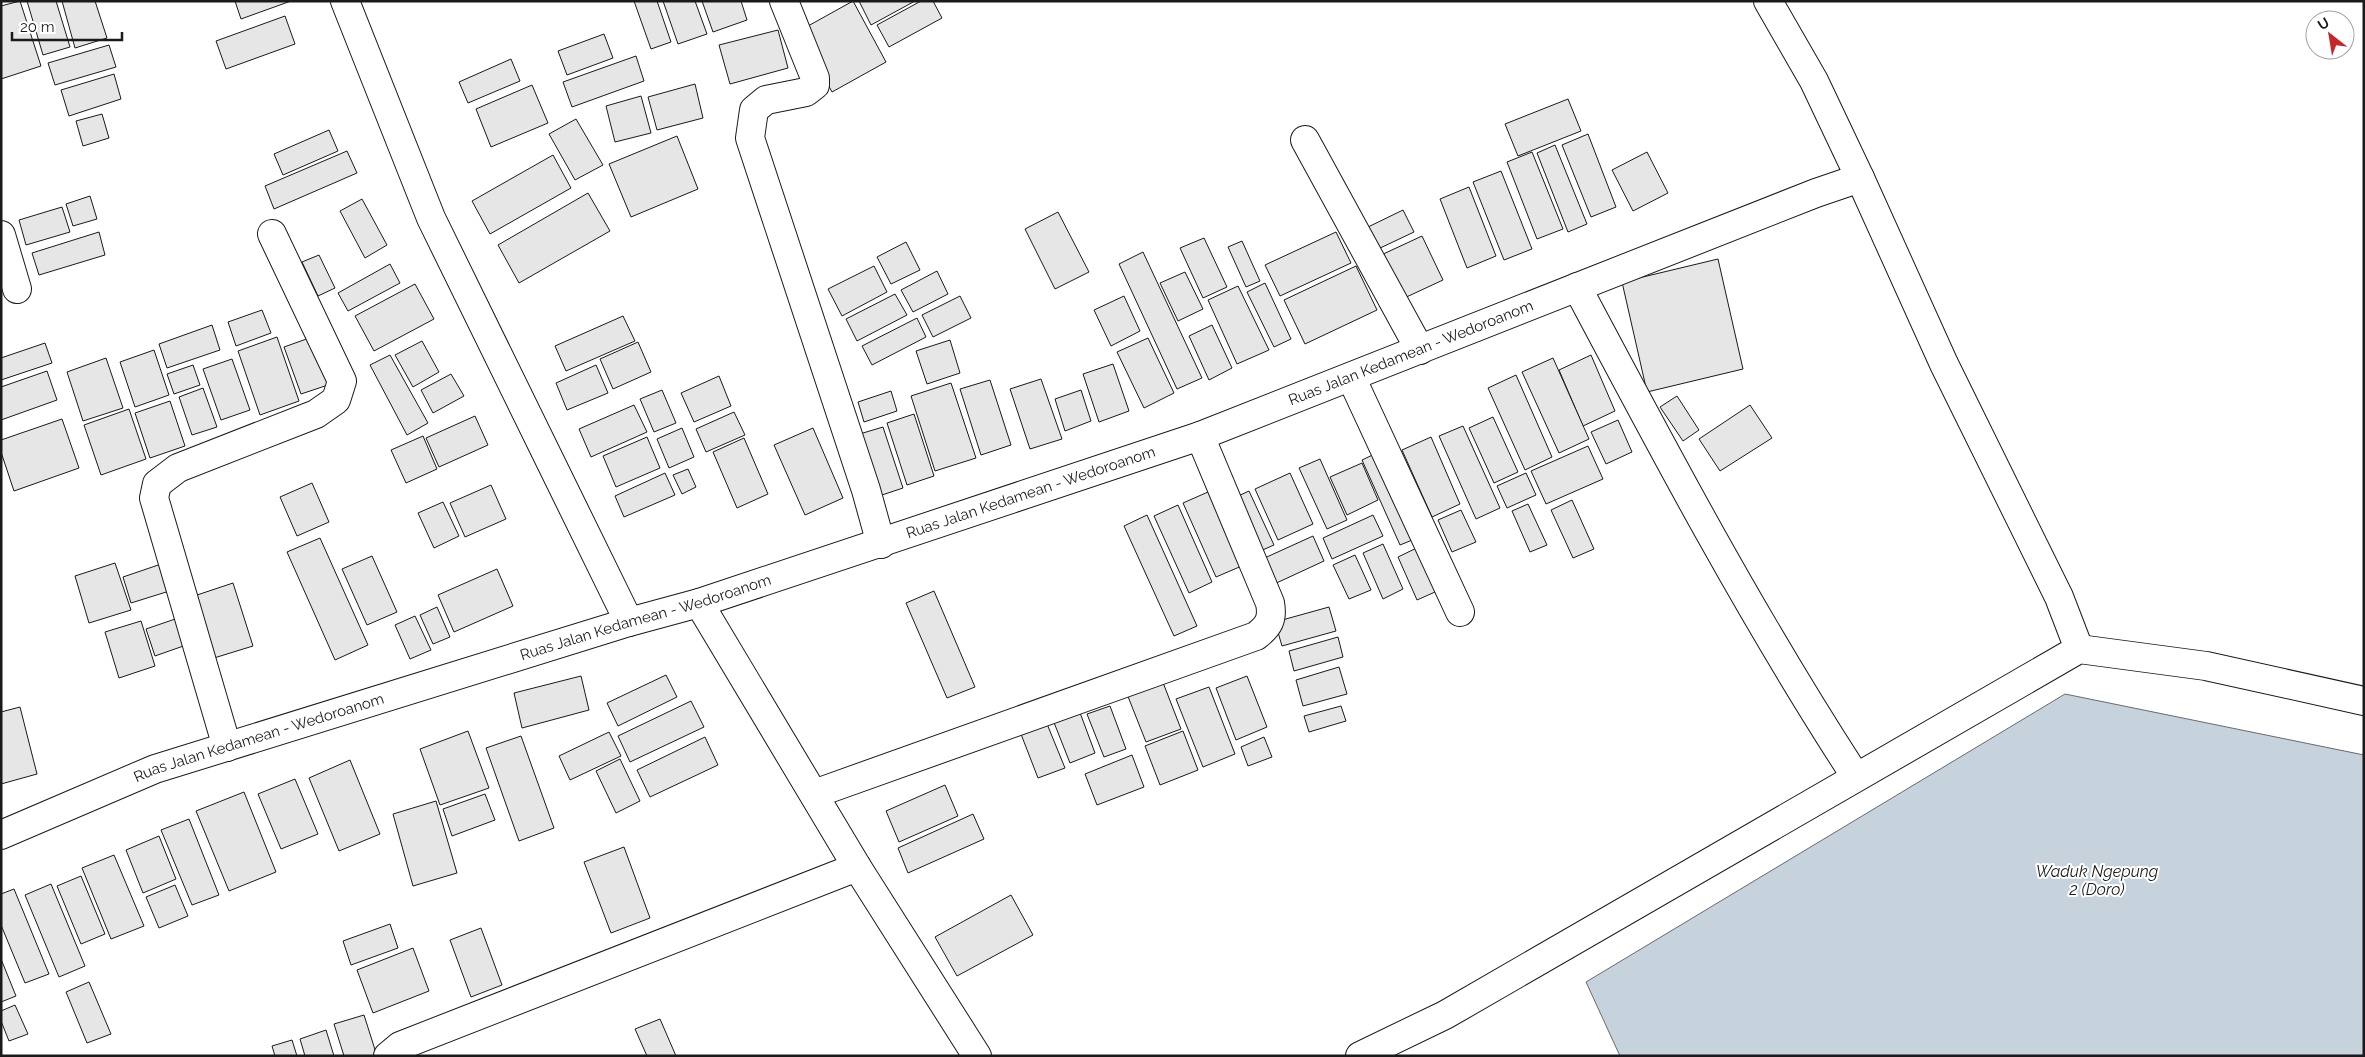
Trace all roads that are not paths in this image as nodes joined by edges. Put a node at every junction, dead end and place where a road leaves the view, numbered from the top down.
1 (345, 1) edge
2 (784, 1) edge
3 (1768, 1) edge
4 (1306, 140) dead end
5 (1860, 178) junction
6 (272, 234) dead end
7 (1, 236) edge
8 (1577, 287) junction
9 (17, 289) dead end
10 (1420, 350) junction
11 (1351, 377) junction
12 (1200, 436) junction
13 (881, 544) junction
14 (699, 603) junction
15 (1460, 612) dead end
16 (629, 622) junction
17 (2079, 649) junction
18 (2364, 701) edge
19 (227, 747) junction
20 (1856, 778) junction
21 (814, 794) junction
22 (1, 835) edge
23 (856, 867) junction
24 (388, 1056) edge
25 (977, 1056) edge
26 (1360, 1056) edge

1 - 16 street
2 - 13 street
3 - 5 street
4 - 10 street
5 - 8 street, Ruas Jalan Kedamean - Wedoroanom
5 - 17 street
6 - 19 street
7 - 9 street
8 - 10 street, Ruas Jalan Kedamean - Wedoroanom
8 - 20 street
10 - 11 street, Ruas Jalan Kedamean - Wedoroanom
11 - 12 street, Ruas Jalan Kedamean - Wedoroanom
11 - 15 street
12 - 13 street, Ruas Jalan Kedamean - Wedoroanom
12 - 21 street
13 - 14 street, Ruas Jalan Kedamean - Wedoroanom
14 - 16 street, Ruas Jalan Kedamean - Wedoroanom
14 - 21 street
16 - 19 street, Ruas Jalan Kedamean - Wedoroanom
17 - 18 street
17 - 20 street
19 - 22 street, Ruas Jalan Kedamean - Wedoroanom
20 - 26 street
21 - 23 street
23 - 24 street
23 - 25 street

